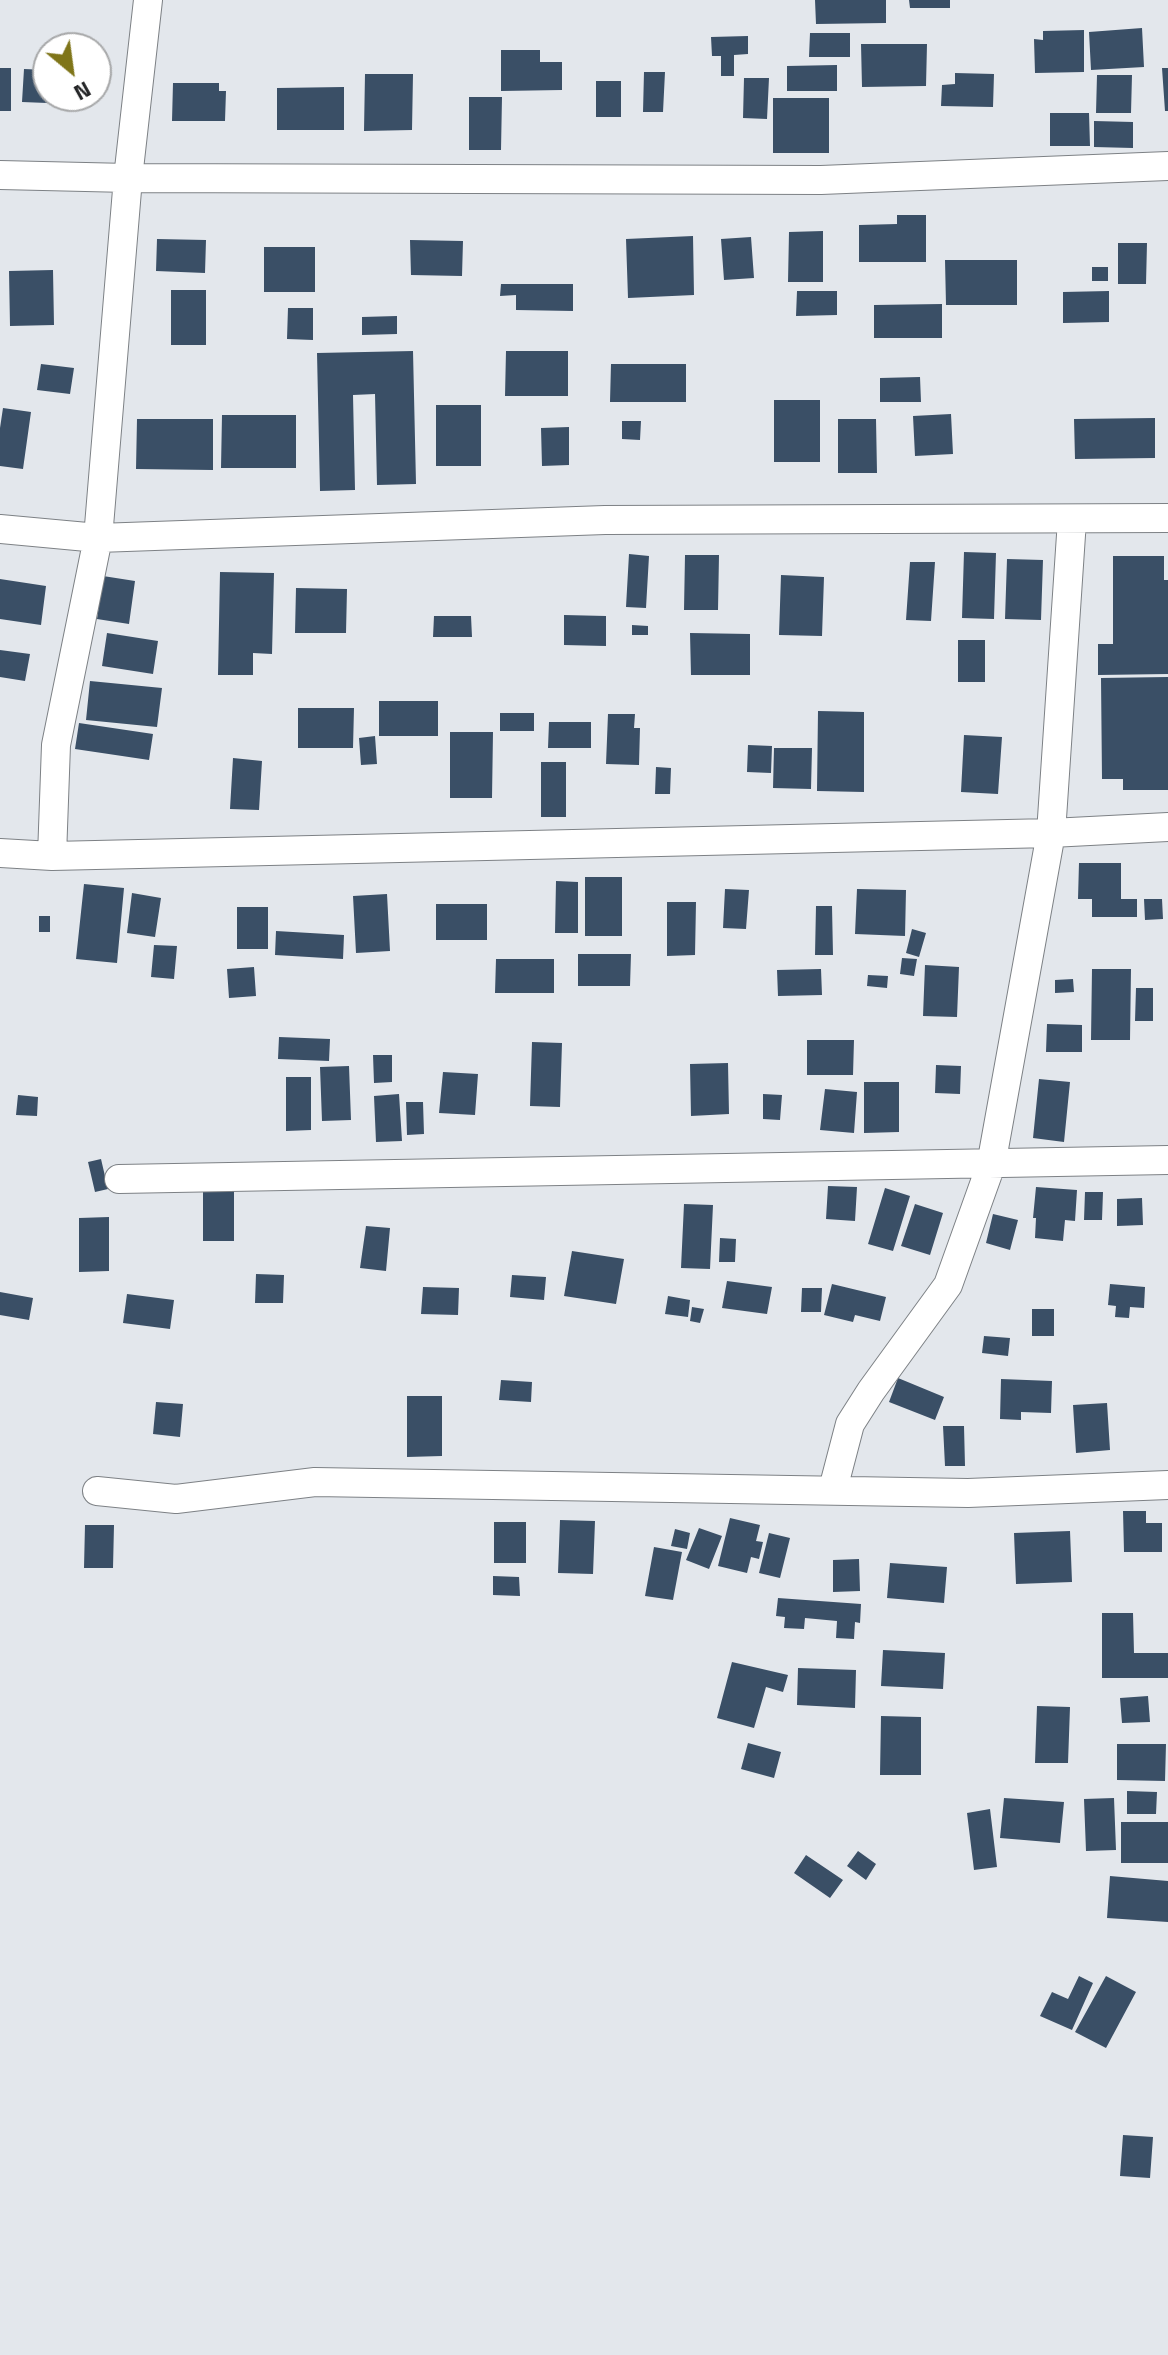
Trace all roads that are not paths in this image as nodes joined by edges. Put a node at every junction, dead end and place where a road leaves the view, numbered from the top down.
1 (148, 0) edge
2 (1168, 166) edge
3 (0, 175) edge
4 (128, 178) junction
5 (1168, 518) edge
6 (1072, 520) junction
7 (0, 529) edge
8 (98, 538) junction
9 (1168, 827) edge
10 (1051, 833) junction
11 (0, 853) edge
12 (52, 856) junction
13 (1168, 1160) edge
14 (991, 1165) junction
15 (119, 1179) dead end
16 (1168, 1485) edge
17 (833, 1489) junction
18 (97, 1491) dead end

1 - 4 street
2 - 4 street
3 - 4 street
4 - 8 street
5 - 6 street
6 - 8 street
6 - 10 street
7 - 8 street
8 - 12 street
9 - 10 street
10 - 12 street
10 - 14 street
11 - 12 street
13 - 14 street
14 - 15 street
14 - 17 street
16 - 17 street
17 - 18 street

